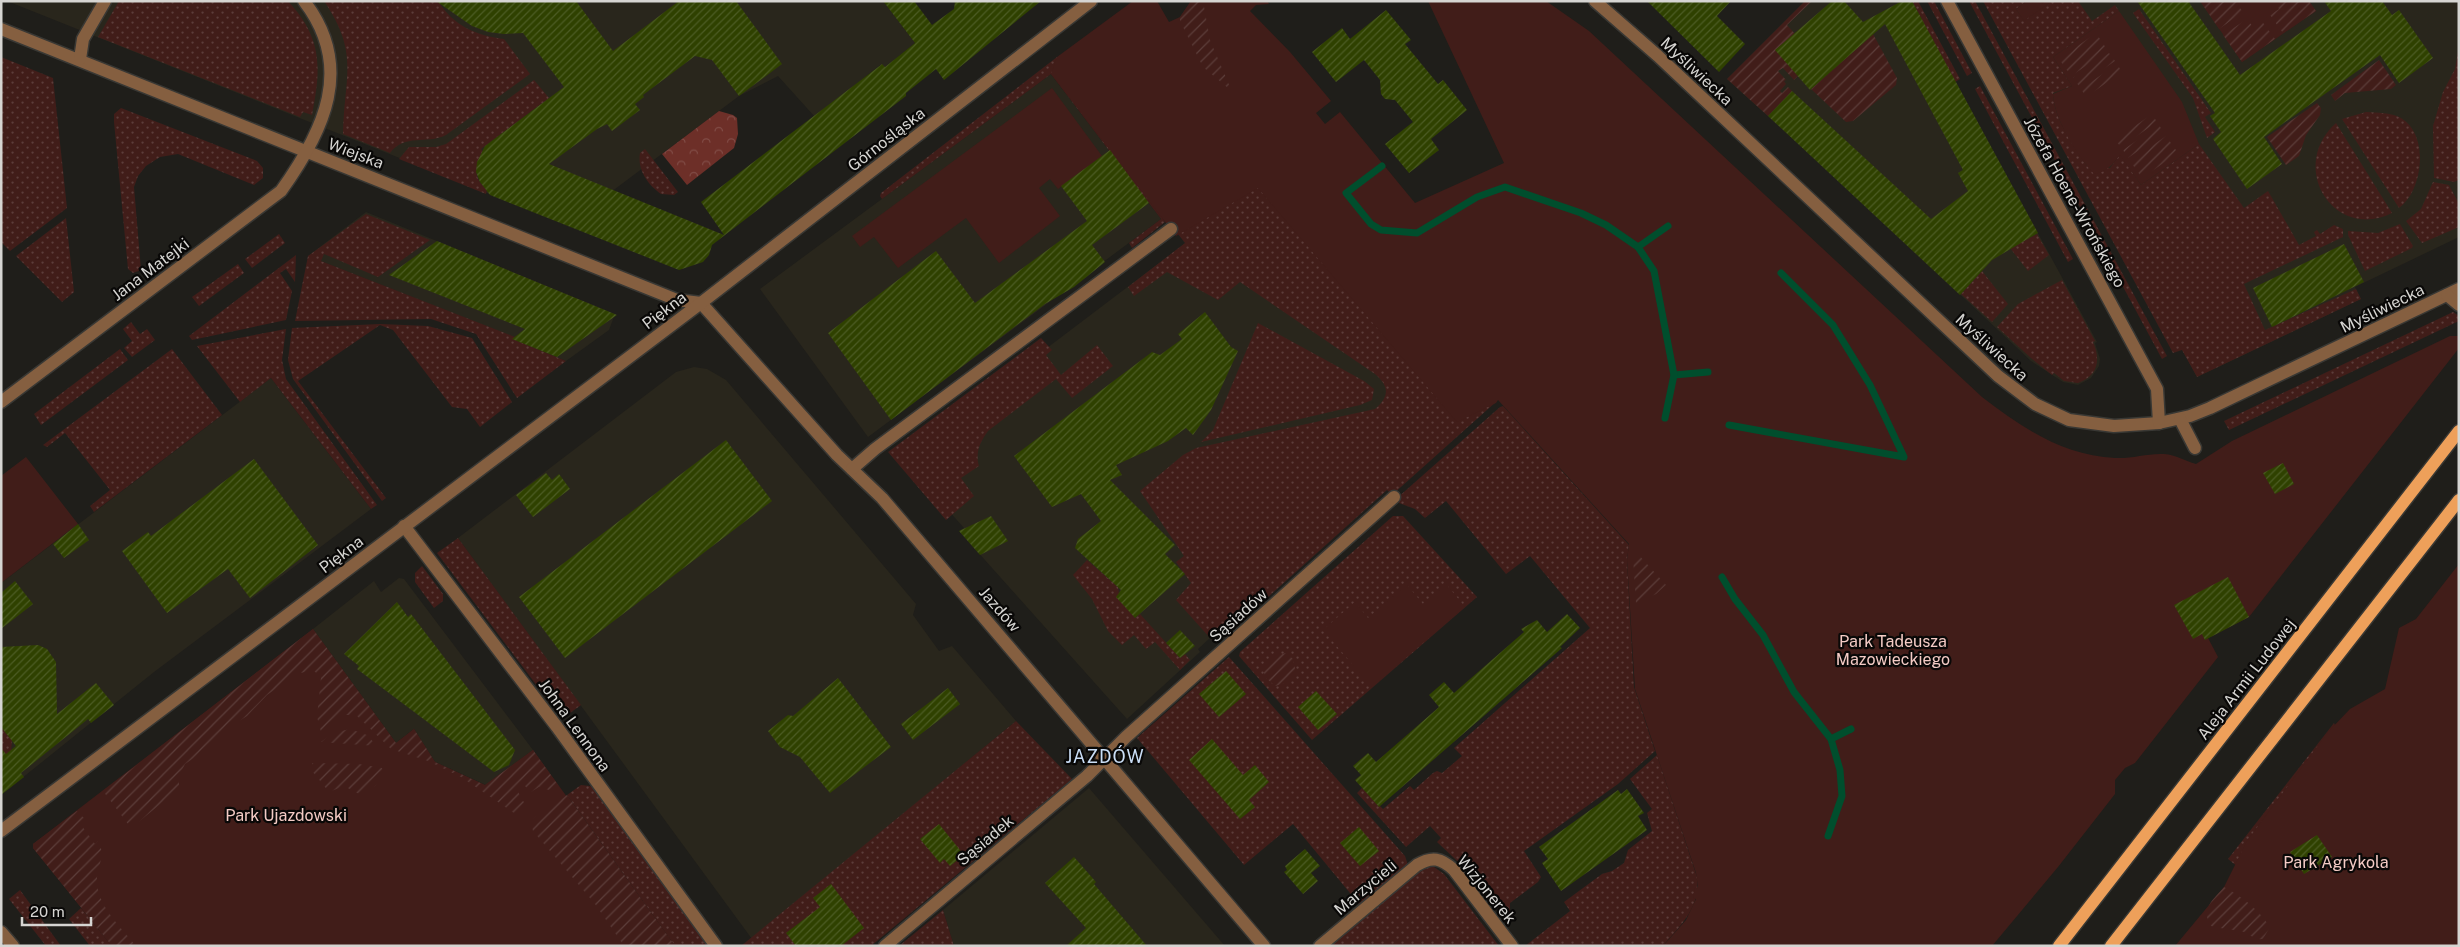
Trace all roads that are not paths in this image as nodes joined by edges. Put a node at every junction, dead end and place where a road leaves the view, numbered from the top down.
1 (105, 1) edge
2 (304, 1) edge
3 (1091, 1) edge
4 (1595, 1) edge
5 (1947, 1) edge
6 (1, 29) edge
7 (80, 59) junction
8 (307, 152) junction
9 (1171, 229) dead end
10 (2459, 289) edge
11 (2447, 295) junction
12 (701, 303) junction
13 (2459, 305) edge
14 (1, 402) edge
15 (2180, 418) junction
16 (2159, 423) junction
17 (2459, 431) edge
18 (2195, 448) dead end
19 (852, 470) junction
20 (1394, 497) dead end
21 (2459, 500) edge
22 (404, 526) junction
23 (1104, 758) junction
24 (1, 831) edge
25 (1432, 858) joint
26 (1, 932) edge
27 (12, 946) edge
28 (716, 946) edge
29 (885, 946) edge
30 (1264, 946) edge
31 (1320, 946) edge
32 (1512, 946) edge
33 (2059, 946) edge
34 (2111, 946) edge

1 - 7 street
2 - 8 street, Jana Matejki
3 - 12 street, Górnośląska
4 - 16 street, Myśliwiecka
5 - 16 street, Józefa Hoene-Wrońskiego
6 - 7 street, Wiejska
7 - 8 street, Wiejska
8 - 12 street, Wiejska
8 - 14 street, Jana Matejki
9 - 19 street
10 - 11 street, Myśliwiecka
11 - 13 street
11 - 15 street, Myśliwiecka
12 - 19 street, Jazdów
12 - 22 street, Piękna
15 - 16 street, Myśliwiecka
15 - 18 street
17 - 33 main road, Aleja Armii Ludowej
19 - 23 street, Jazdów
20 - 23 street, Sąsiadów
21 - 34 main road
22 - 24 street, Piękna
22 - 28 street, Johna Lennona
23 - 29 street, Sąsiadek
23 - 30 street, Jazdów
25 - 31 street, Marzycieli
25 - 32 street, Wizjonerek
26 - 27 street

